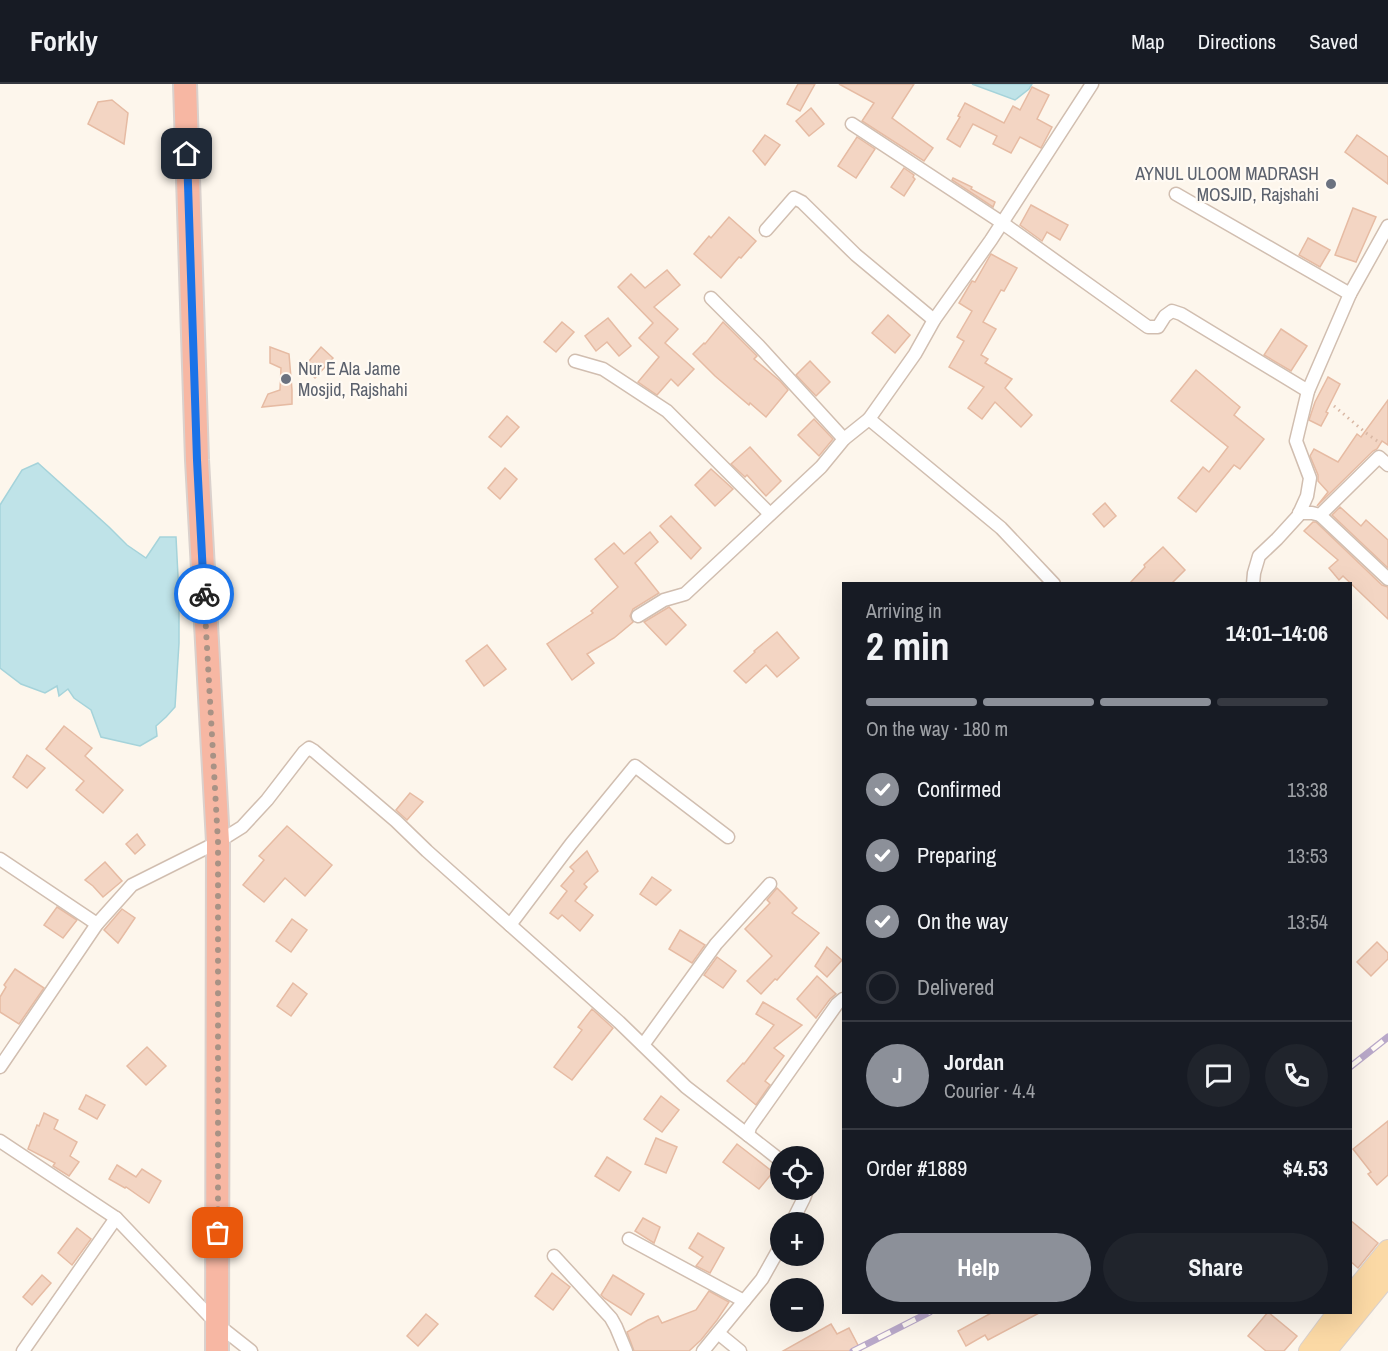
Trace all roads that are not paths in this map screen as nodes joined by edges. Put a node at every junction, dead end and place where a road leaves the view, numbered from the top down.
1 (185, 84) edge
2 (1092, 84) edge
3 (852, 124) dead end
4 (1176, 194) dead end
5 (1001, 222) junction
6 (1388, 226) edge
7 (766, 230) dead end
8 (1350, 294) junction
9 (711, 298) dead end
10 (934, 320) junction
11 (575, 362) dead end
12 (1308, 391) junction
13 (869, 419) junction
14 (844, 439) junction
15 (1384, 461) edge
16 (1299, 513) junction
17 (770, 514) junction
18 (1320, 515) junction
19 (1388, 579) edge
20 (1052, 582) edge
21 (1253, 582) edge
22 (638, 616) dead end
23 (728, 837) dead end
24 (218, 842) junction
25 (0, 859) edge
26 (770, 884) dead end
27 (97, 924) junction
28 (510, 925) junction
29 (841, 1004) edge
30 (643, 1045) junction
31 (0, 1067) edge
32 (748, 1135) junction
33 (0, 1141) edge
34 (770, 1152) edge
35 (116, 1218) junction
36 (629, 1239) dead end
37 (1388, 1250) edge
38 (554, 1256) dead end
39 (770, 1265) edge
40 (1388, 1275) edge
41 (1352, 1295) edge
42 (744, 1301) junction
43 (1337, 1314) edge
44 (218, 1325) junction
45 (718, 1333) junction
46 (23, 1351) edge
47 (217, 1351) edge
48 (251, 1351) edge
49 (626, 1351) edge
50 (703, 1351) edge
51 (740, 1351) edge
52 (1309, 1351) edge
53 (1326, 1351) edge

1 - 24 highway
2 - 5 street
3 - 5 street
4 - 8 street
5 - 10 street
5 - 12 street
6 - 8 street
7 - 10 street
8 - 12 street
9 - 14 street
10 - 13 street
11 - 17 street
12 - 16 street
13 - 14 street
13 - 20 street
14 - 17 street
15 - 18 street
16 - 18 street
16 - 21 street
17 - 22 street
18 - 19 street
23 - 28 street
24 - 27 street
24 - 28 street
24 - 44 highway
25 - 27 street
26 - 30 street
27 - 31 street
28 - 30 street
29 - 32 street
30 - 32 street
32 - 34 street
33 - 35 street
35 - 44 street
35 - 46 street
36 - 42 street
37 - 41 main road
38 - 49 street
39 - 42 street
40 - 53 main road
42 - 45 street
43 - 52 main road
44 - 47 highway
44 - 48 street
45 - 50 street
45 - 51 street

